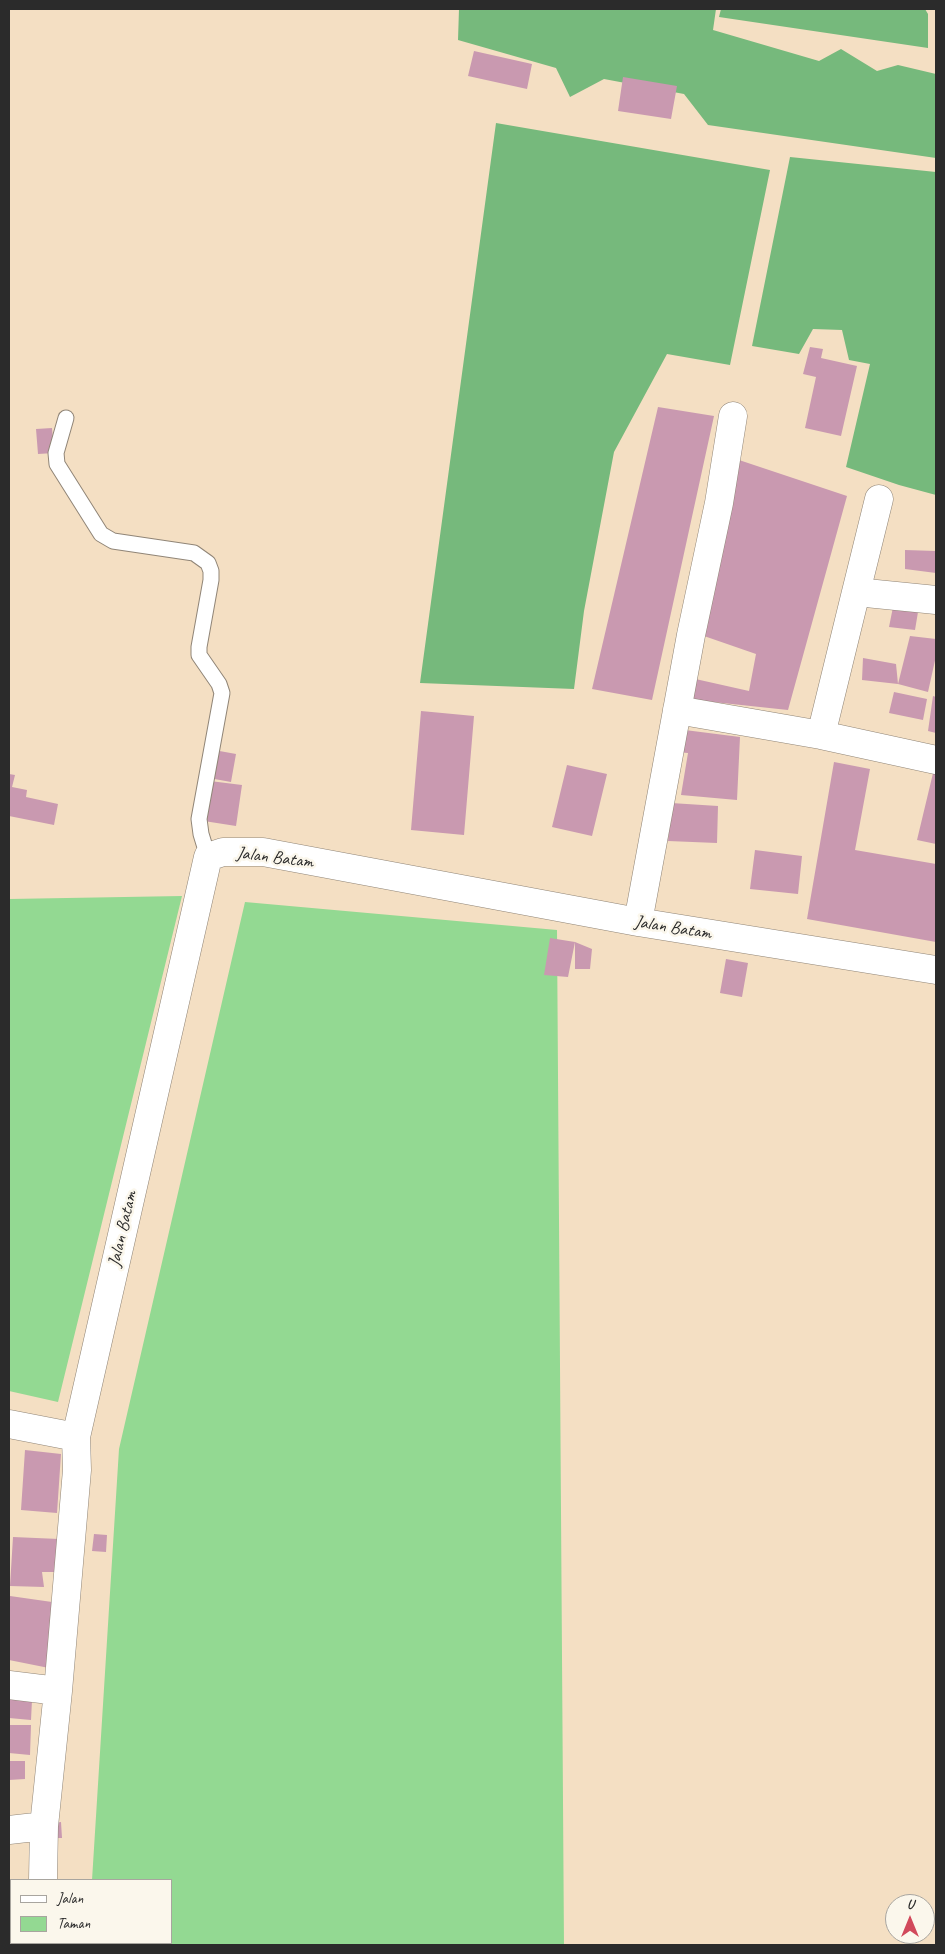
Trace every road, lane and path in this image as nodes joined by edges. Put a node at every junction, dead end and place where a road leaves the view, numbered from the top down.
1 (733, 416) dead end
2 (66, 418) dead end
3 (879, 499) dead end
4 (856, 592) junction
5 (936, 600) edge
6 (677, 710) junction
7 (821, 735) junction
8 (936, 760) edge
9 (208, 857) junction
10 (638, 922) junction
11 (936, 970) edge
12 (9, 1424) edge
13 (76, 1437) junction
14 (9, 1685) edge
15 (58, 1692) junction
16 (44, 1826) junction
17 (9, 1830) edge
18 (43, 1879) edge

1 - 6 street
2 - 9 lane
3 - 4 street
4 - 5 street
4 - 7 street
6 - 7 street
6 - 10 street
7 - 8 street
9 - 10 street, Jalan Batam
9 - 13 street, Jalan Batam
10 - 11 street, Jalan Batam
12 - 13 street
13 - 15 street, Jalan Batam
14 - 15 street
15 - 16 street, Jalan Batam
16 - 17 street
16 - 18 street, Jalan Batam

